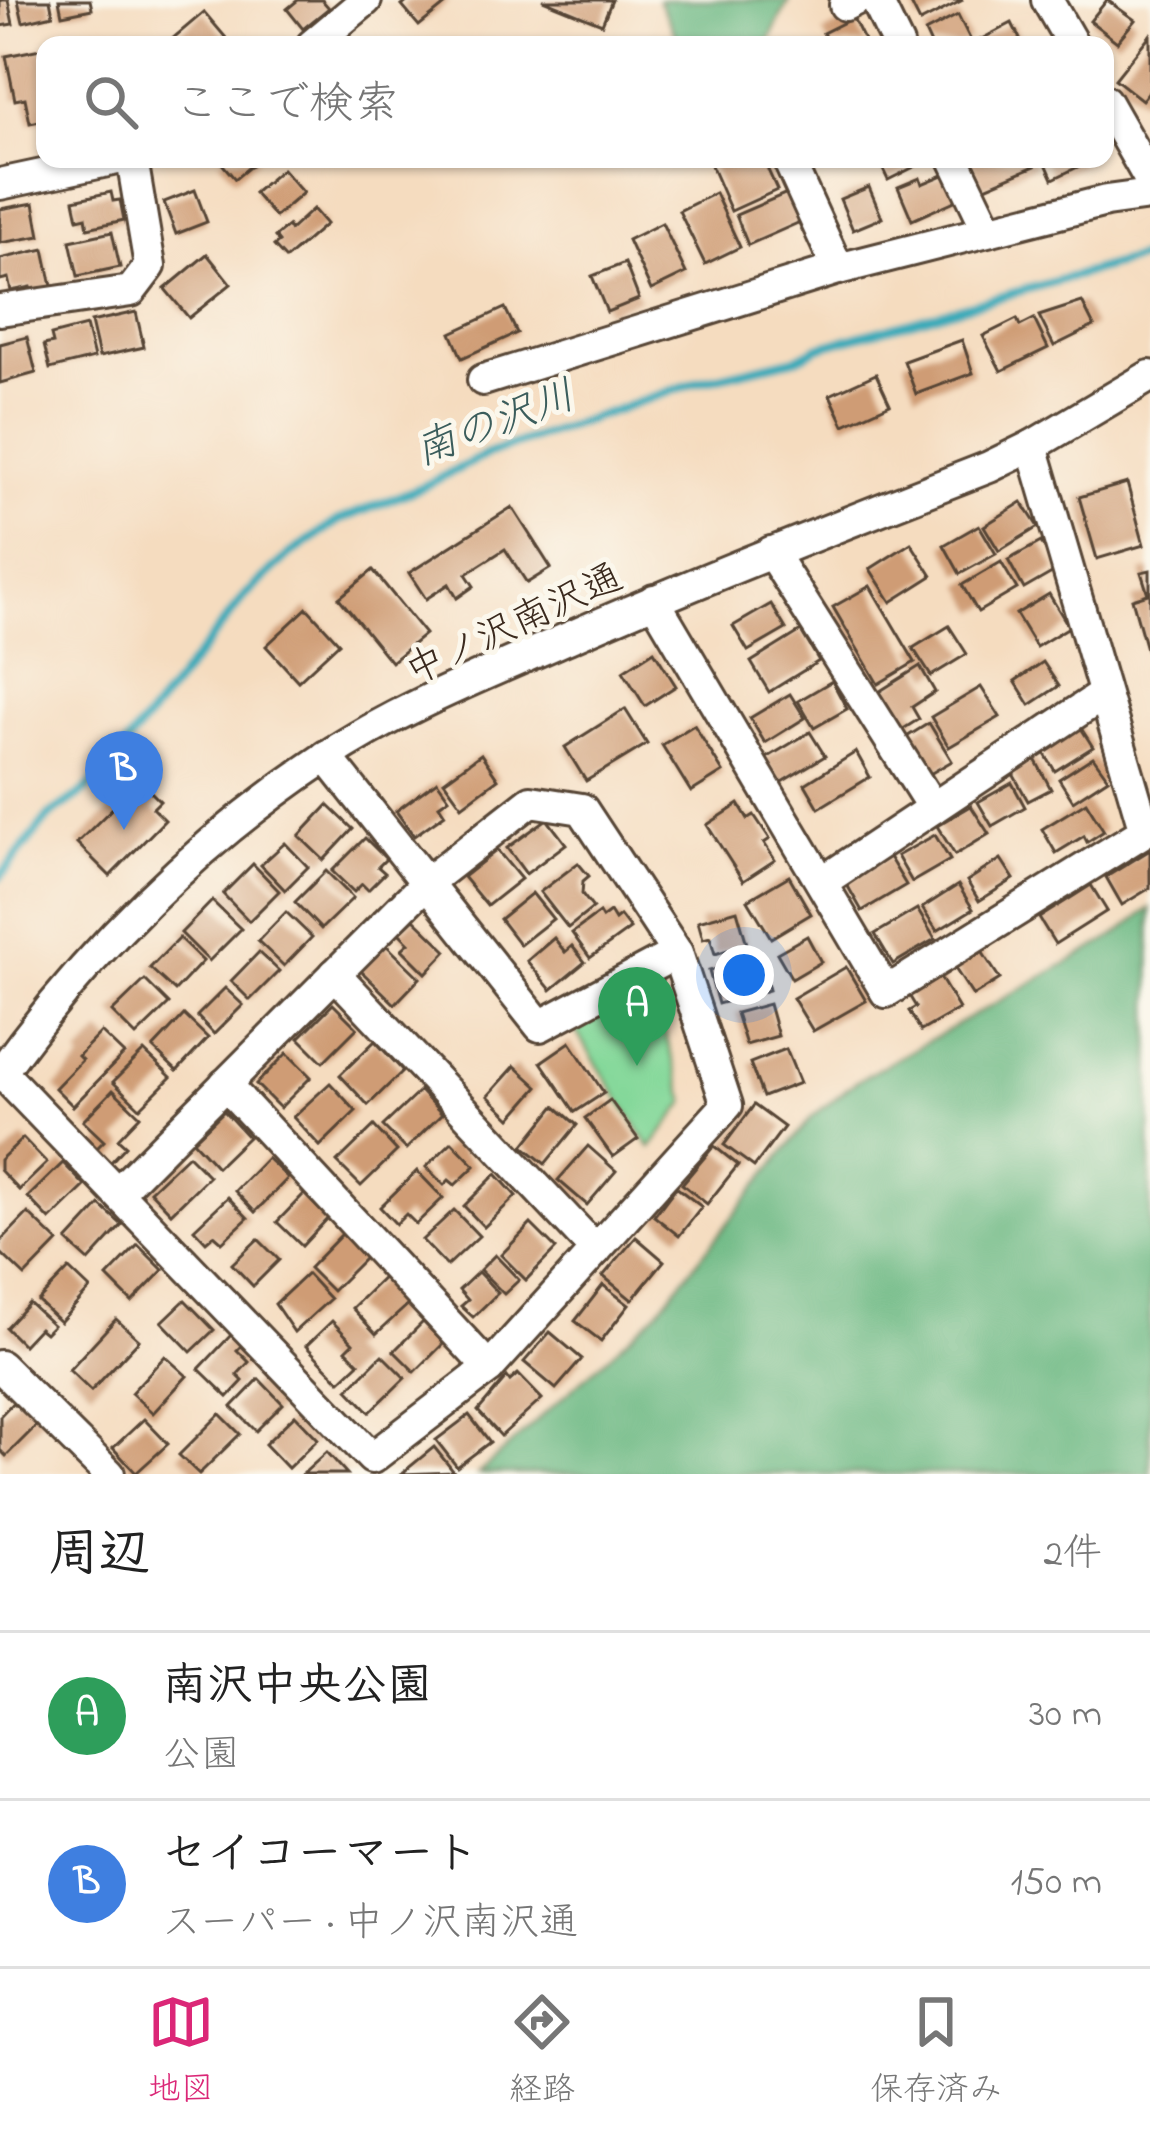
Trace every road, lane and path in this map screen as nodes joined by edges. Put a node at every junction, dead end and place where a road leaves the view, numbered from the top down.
1 (366, 0) edge
2 (859, 2) edge
3 (323, 36) edge
4 (890, 36) edge
5 (1114, 117) edge
6 (75, 168) edge
7 (134, 168) edge
8 (792, 168) edge
9 (957, 168) edge
10 (1150, 179) edge
11 (0, 184) edge
12 (1150, 195) edge
13 (988, 230) junction
14 (838, 268) junction
15 (0, 310) edge
16 (1150, 376) edge
17 (483, 380) dead end
18 (1032, 446) junction
19 (771, 551) junction
20 (654, 600) junction
21 (1105, 694) junction
22 (326, 757) junction
23 (933, 808) junction
24 (822, 882) junction
25 (426, 883) junction
26 (677, 953) junction
27 (335, 974) junction
28 (0, 1072) edge
29 (225, 1084) junction
30 (118, 1192) junction
31 (596, 1250) junction
32 (0, 1366) edge
33 (489, 1368) junction
34 (109, 1474) edge

1 - 3 street
2 - 4 street
5 - 10 street
6 - 11 street
7 - 15 street
8 - 14 street
9 - 13 street
12 - 13 street
13 - 14 street
14 - 17 street
16 - 18 street, 中ノ沢南沢通
18 - 19 street, 中ノ沢南沢通
18 - 21 street
19 - 20 street, 中ノ沢南沢通
19 - 23 street
20 - 22 street, 中ノ沢南沢通
20 - 24 street
21 - 23 street
21 - 24 street
22 - 25 street
22 - 28 street, 中ノ沢南沢通
23 - 24 street
25 - 26 street
25 - 26 street
25 - 27 street
26 - 31 street
27 - 29 street
27 - 31 street
28 - 30 street
29 - 30 street
29 - 33 street
30 - 33 street
31 - 33 street
32 - 34 street

